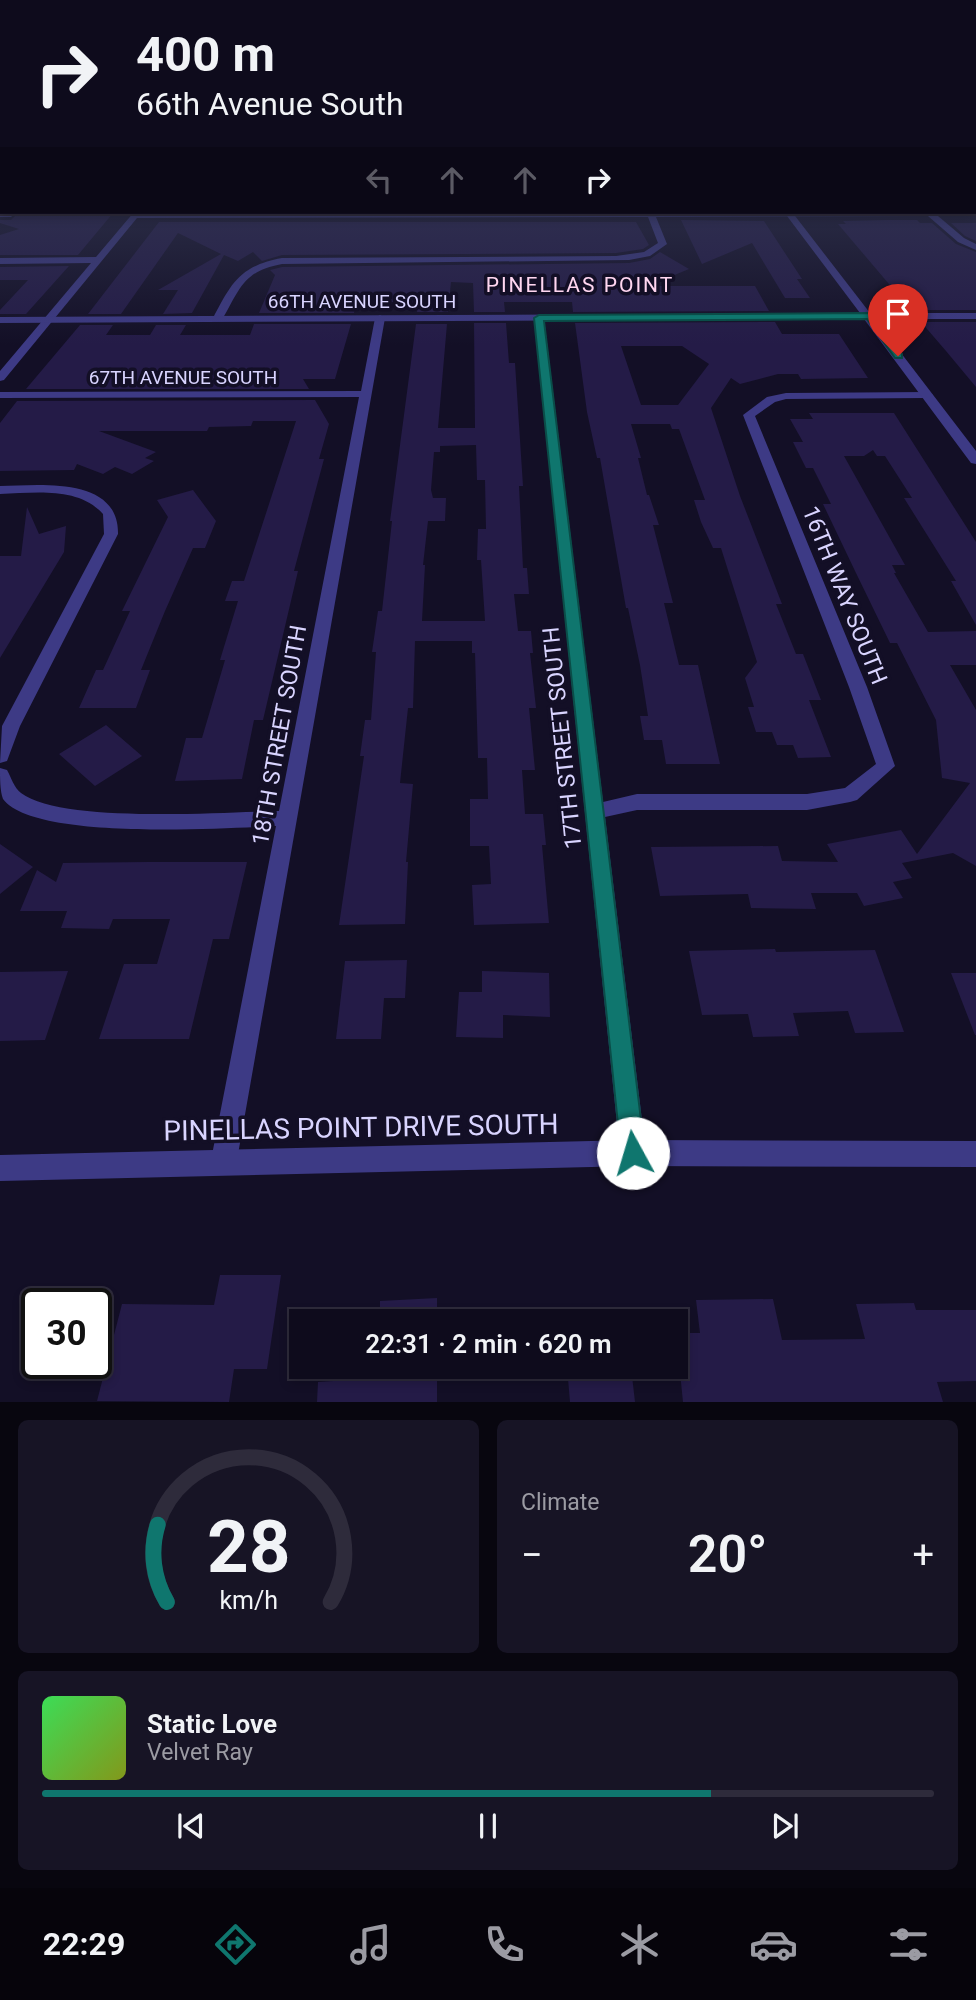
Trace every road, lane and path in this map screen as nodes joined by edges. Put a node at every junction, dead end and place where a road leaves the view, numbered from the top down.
1 (136, 214) edge
2 (652, 214) edge
3 (790, 214) edge
4 (933, 214) edge
5 (976, 247) edge
6 (98, 260) junction
7 (0, 261) edge
8 (870, 316) junction
9 (976, 316) edge
10 (218, 318) junction
11 (380, 318) junction
12 (539, 318) junction
13 (49, 319) junction
14 (0, 320) edge
15 (0, 378) edge
16 (366, 394) junction
17 (0, 395) edge
18 (927, 395) junction
19 (976, 460) edge
20 (0, 490) edge
21 (0, 756) edge
22 (0, 775) edge
23 (595, 812) junction
24 (289, 818) junction
25 (633, 1153) junction
26 (976, 1154) edge
27 (223, 1160) junction
28 (0, 1168) edge

1 - 6 street
2 - 10 street
3 - 8 street
4 - 5 street
6 - 7 street
6 - 13 street
8 - 9 street, 66TH AVENUE SOUTH
8 - 12 street, 66TH AVENUE SOUTH
8 - 18 street
10 - 11 street, 66TH AVENUE SOUTH
10 - 13 street, 66TH AVENUE SOUTH
11 - 12 street, 66TH AVENUE SOUTH
11 - 16 street, 18TH STREET SOUTH
12 - 23 street, 17TH STREET SOUTH
13 - 14 street, 66TH AVENUE SOUTH
13 - 15 street
16 - 17 street, 67TH AVENUE SOUTH
16 - 24 street, 18TH STREET SOUTH
18 - 19 street
18 - 23 street, 16TH WAY SOUTH
20 - 21 street
22 - 24 street
23 - 25 street, 17TH STREET SOUTH
24 - 27 street, 18TH STREET SOUTH
25 - 26 street, PINELLAS POINT DRIVE SOUTH
25 - 27 street, PINELLAS POINT DRIVE SOUTH
27 - 28 street, PINELLAS POINT DRIVE SOUTH

